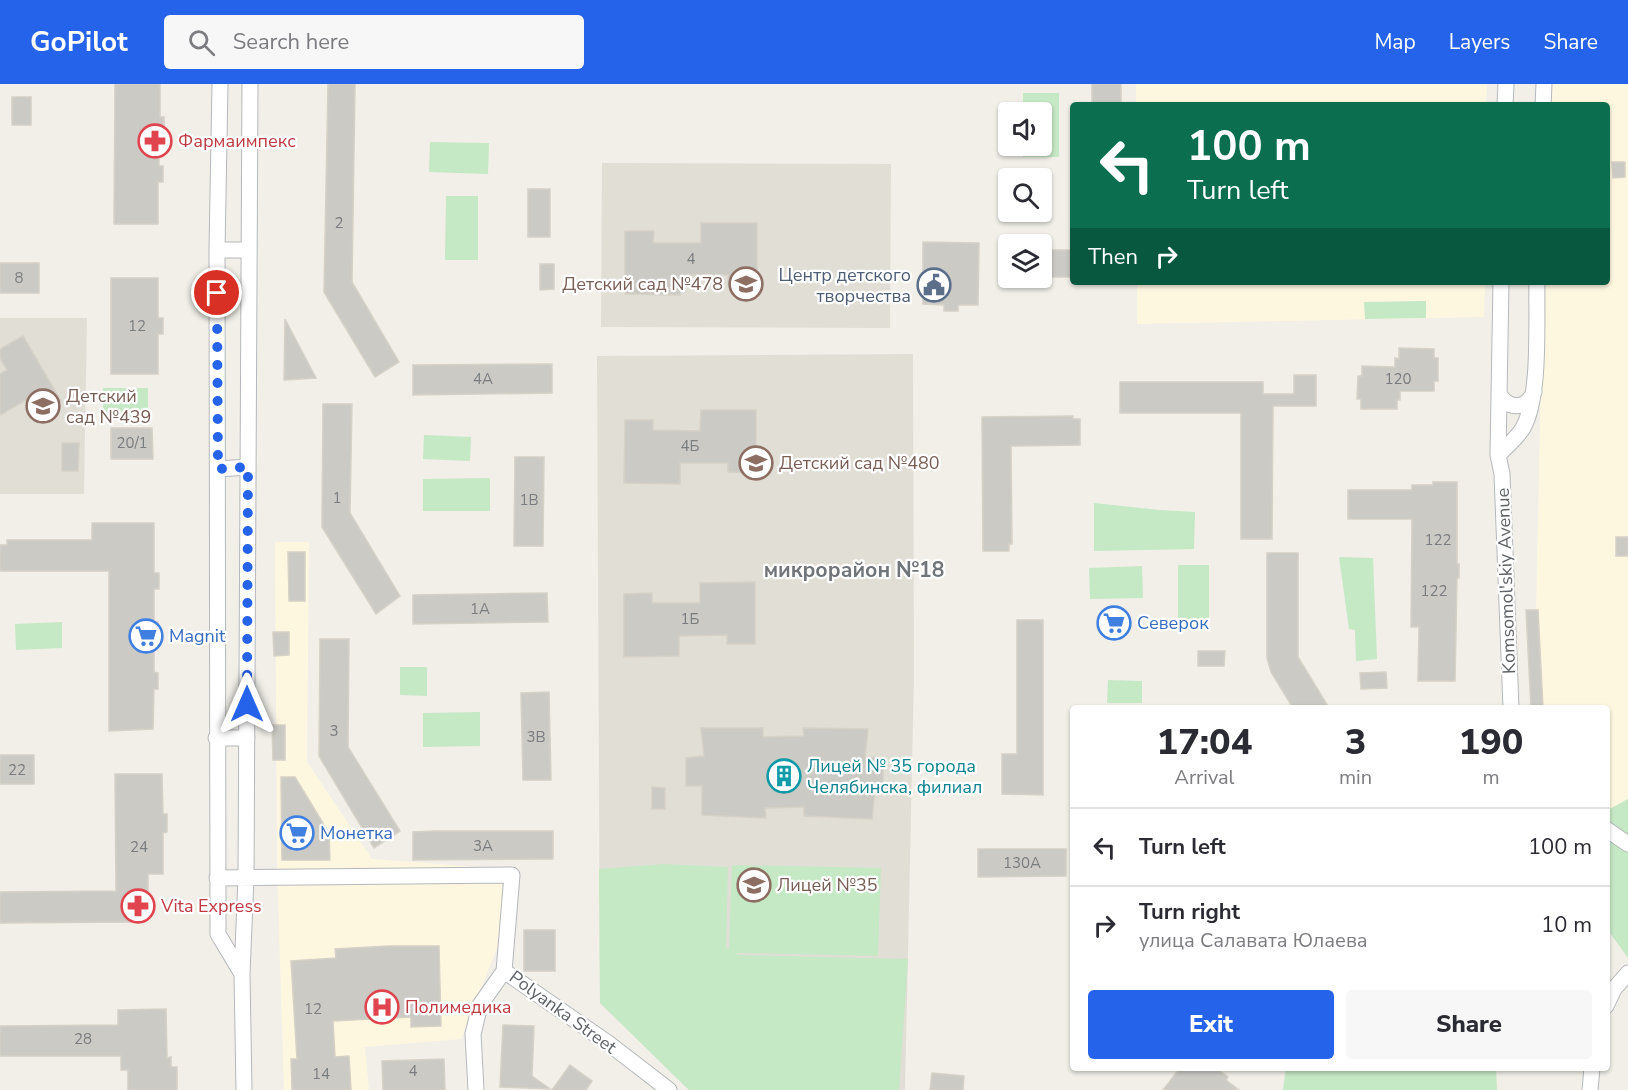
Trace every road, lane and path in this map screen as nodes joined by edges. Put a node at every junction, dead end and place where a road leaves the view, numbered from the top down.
1 (220, 84) edge
2 (250, 84) edge
3 (1506, 84) edge
4 (1544, 84) edge
5 (1505, 102) edge
6 (1543, 102) edge
7 (217, 249) junction
8 (249, 250) junction
9 (1502, 285) edge
10 (1537, 285) edge
11 (1534, 392) junction
12 (1499, 394) junction
13 (1498, 455) junction
14 (248, 467) junction
15 (218, 469) junction
16 (1511, 705) edge
17 (216, 738) junction
18 (247, 738) junction
19 (1610, 832) edge
20 (1628, 844) edge
21 (217, 878) junction
22 (246, 878) junction
23 (504, 971) junction
24 (1628, 973) edge
25 (242, 974) junction
26 (1610, 998) edge
27 (1592, 1071) edge
28 (244, 1090) edge
29 (476, 1090) edge
30 (669, 1090) edge
31 (1590, 1090) edge

1 - 7 street
2 - 8 street
3 - 5 street
4 - 6 street
7 - 8 street
7 - 15 street
8 - 14 street
9 - 12 street, Komsomol'skiy Avenue
10 - 11 street
11 - 12 street
11 - 13 street
12 - 13 street, Komsomol'skiy Avenue
13 - 16 street, Komsomol'skiy Avenue
14 - 15 street
14 - 18 street
15 - 17 street
17 - 18 street
17 - 21 street
18 - 22 street
19 - 20 street
21 - 22 street
21 - 25 street
22 - 23 street, Polyanka Street
22 - 25 street
23 - 29 street
23 - 30 street, Polyanka Street
24 - 26 street
25 - 28 street
27 - 31 street

